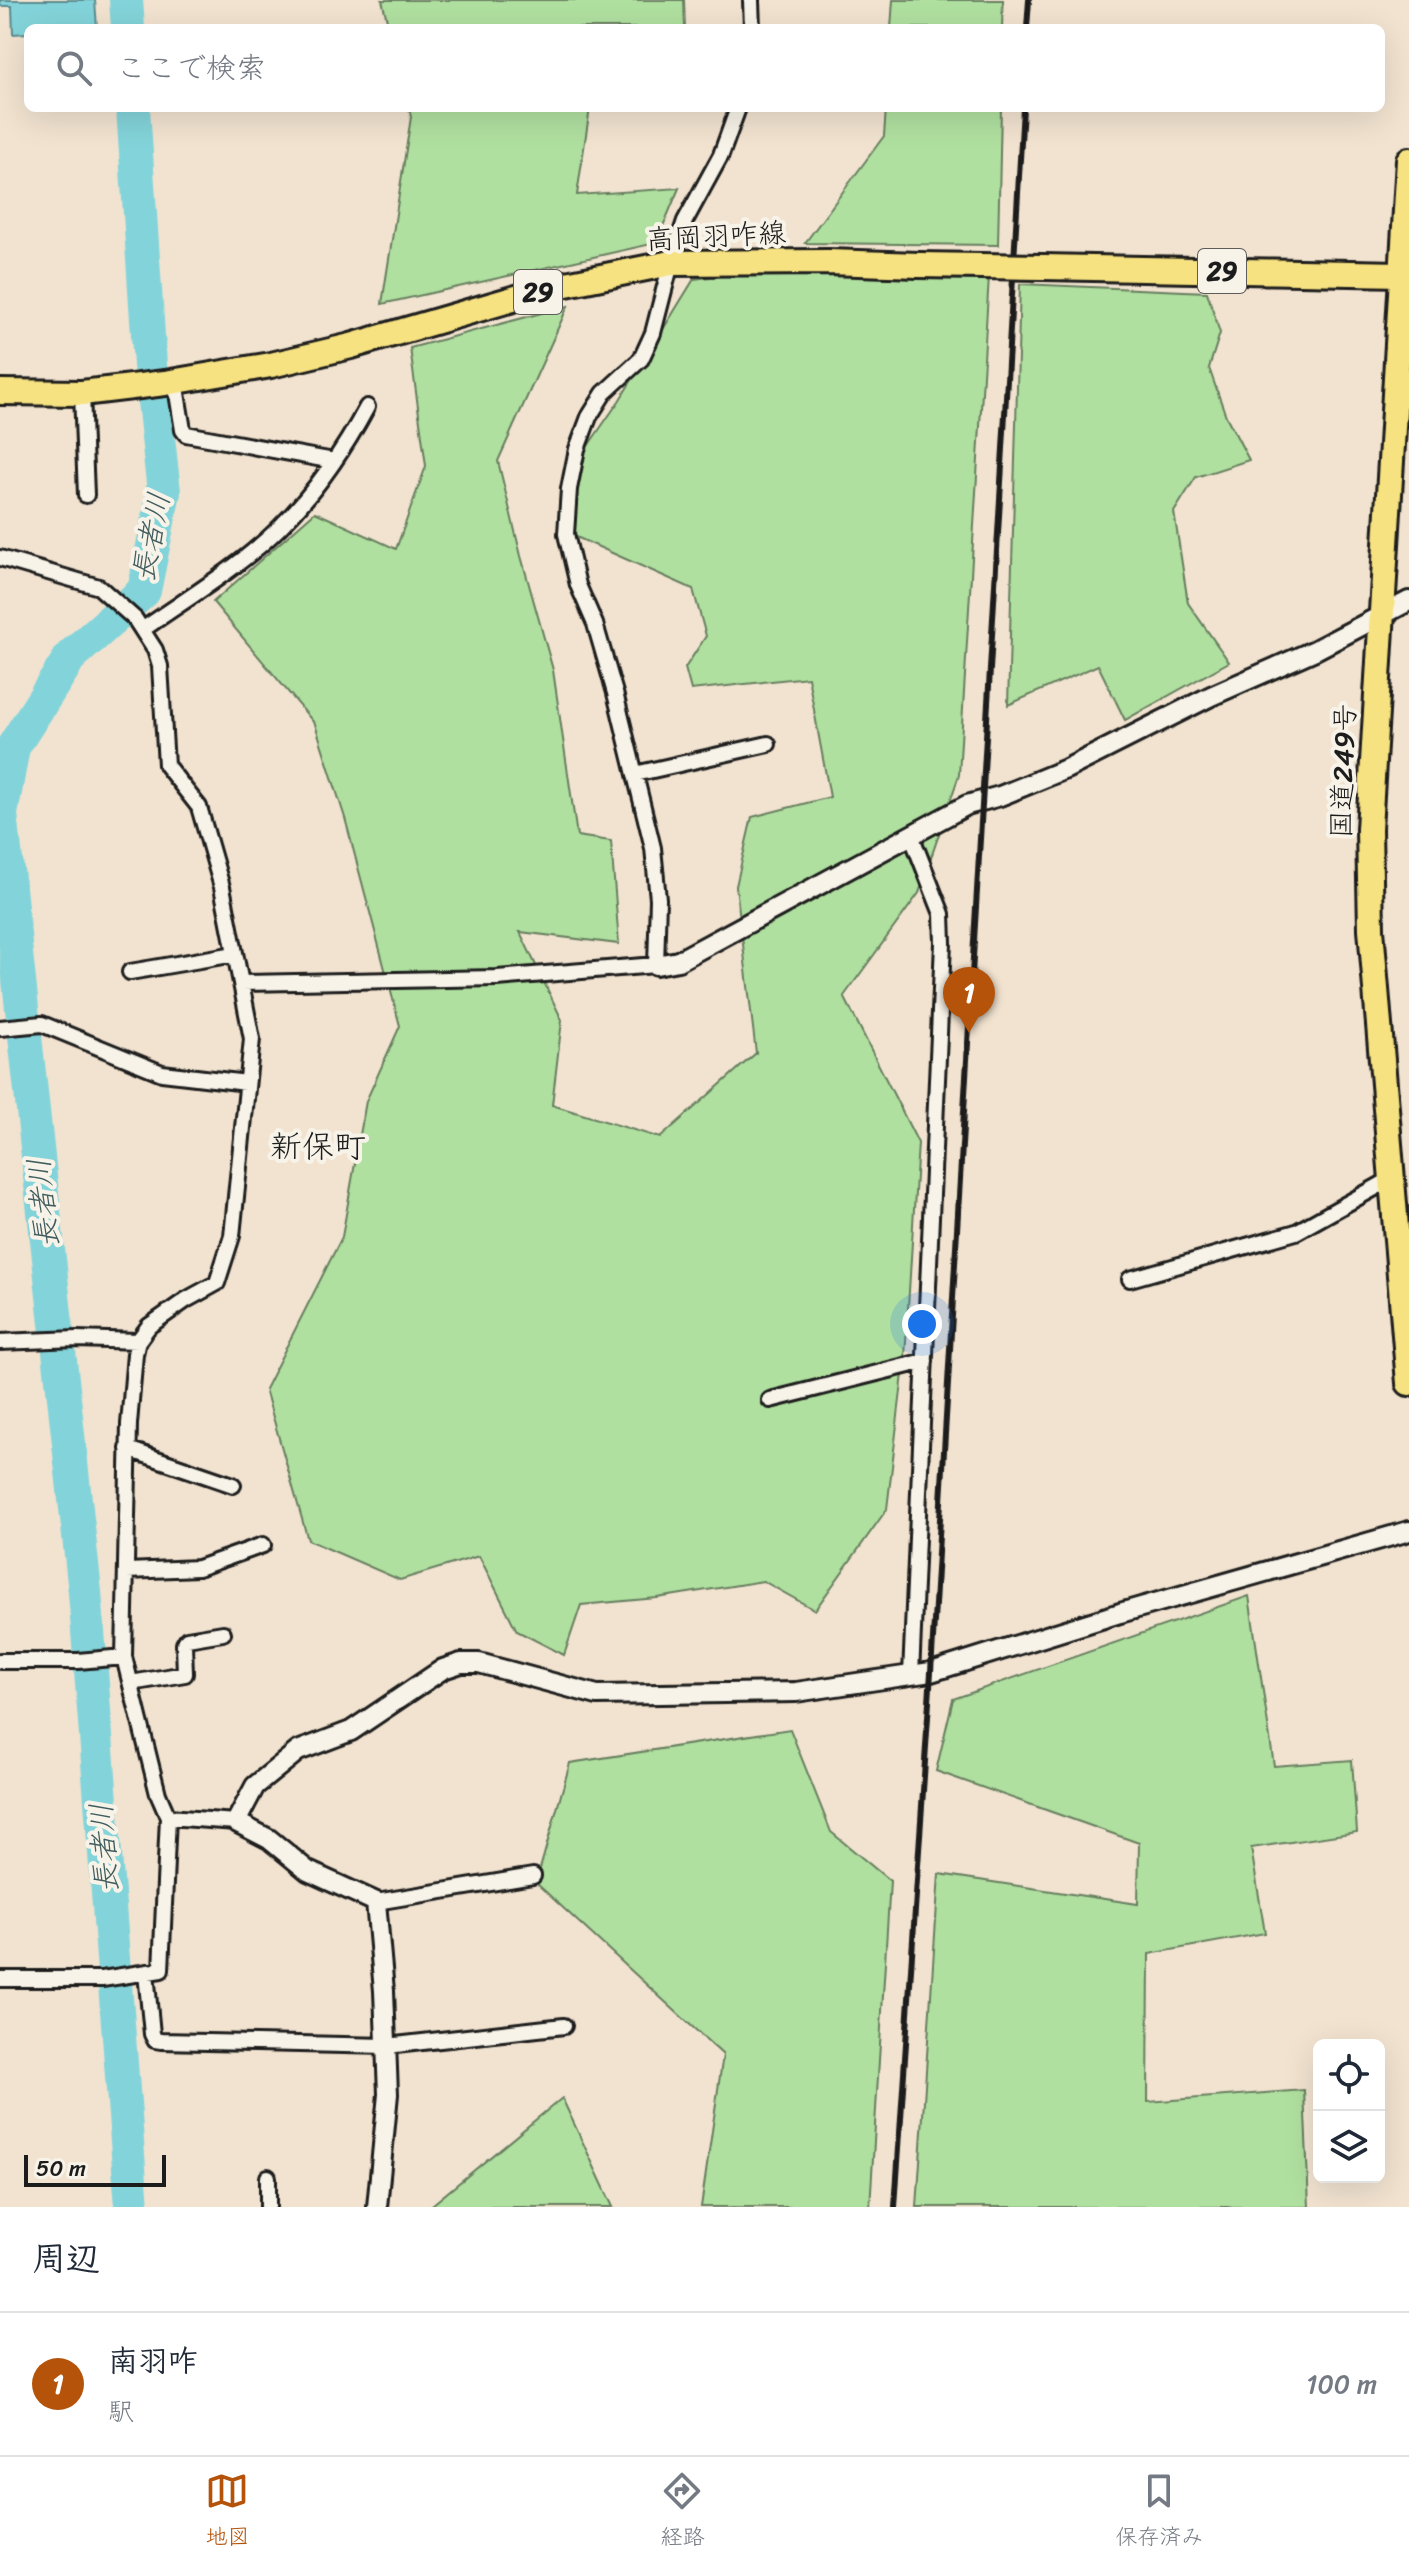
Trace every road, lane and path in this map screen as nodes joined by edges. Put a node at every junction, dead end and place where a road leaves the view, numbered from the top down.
1 (751, 0) edge
2 (752, 24) edge
3 (737, 112) edge
4 (1409, 160) edge
5 (671, 263) junction
6 (1402, 274) junction
7 (170, 382) junction
8 (0, 392) edge
9 (82, 393) junction
10 (367, 407) dead end
11 (334, 461) junction
12 (86, 495) dead end
13 (0, 558) edge
14 (1409, 601) edge
15 (1380, 615) junction
16 (139, 625) junction
17 (768, 744) dead end
18 (635, 774) junction
19 (911, 835) junction
20 (235, 954) junction
21 (656, 965) junction
22 (130, 972) dead end
23 (242, 983) junction
24 (2, 1028) edge
25 (247, 1083) junction
26 (1391, 1179) junction
27 (1130, 1279) dead end
28 (1404, 1287) edge
29 (138, 1341) junction
30 (0, 1342) edge
31 (925, 1361) junction
32 (1409, 1383) edge
33 (770, 1400) dead end
34 (128, 1449) junction
35 (233, 1485) dead end
36 (1409, 1531) edge
37 (263, 1545) dead end
38 (127, 1571) junction
39 (223, 1633) dead end
40 (124, 1657) junction
41 (0, 1661) edge
42 (911, 1675) junction
43 (131, 1683) junction
44 (168, 1817) junction
45 (236, 1822) junction
46 (533, 1876) dead end
47 (376, 1902) junction
48 (140, 1974) junction
49 (0, 1979) edge
50 (564, 2026) dead end
51 (387, 2046) junction
52 (268, 2177) dead end
53 (268, 2207) edge
54 (377, 2207) edge

1 - 2 street
3 - 5 street
4 - 6 main road, 国道249号
5 - 6 main road, 高岡羽咋線 / 29, bridge
5 - 7 main road, 高岡羽咋線 / 29
5 - 18 street
6 - 15 main road, 国道249号
7 - 9 main road, 高岡羽咋線 / 29
7 - 11 street
8 - 9 main road, 高岡羽咋線 / 29
9 - 12 street
10 - 11 street
11 - 16 street
13 - 16 street
14 - 15 street
15 - 19 street
15 - 26 main road, 国道249号
16 - 20 street
17 - 18 street
18 - 21 street
19 - 21 street
19 - 31 street
20 - 22 street
20 - 23 street
21 - 23 street
23 - 25 street
24 - 25 street
25 - 29 street
26 - 27 street
26 - 28 main road, 国道249号
28 - 32 main road, 国道249号
29 - 30 street
29 - 34 street
31 - 33 street
31 - 42 street
34 - 35 street
34 - 38 street
36 - 42 street
37 - 38 street
38 - 40 street
39 - 43 street
40 - 41 street
40 - 43 street
42 - 45 street
43 - 44 street
44 - 45 street
44 - 48 street
45 - 47 street
46 - 47 street
47 - 51 street
48 - 49 street
48 - 51 street
50 - 51 street
51 - 54 street
52 - 53 street

